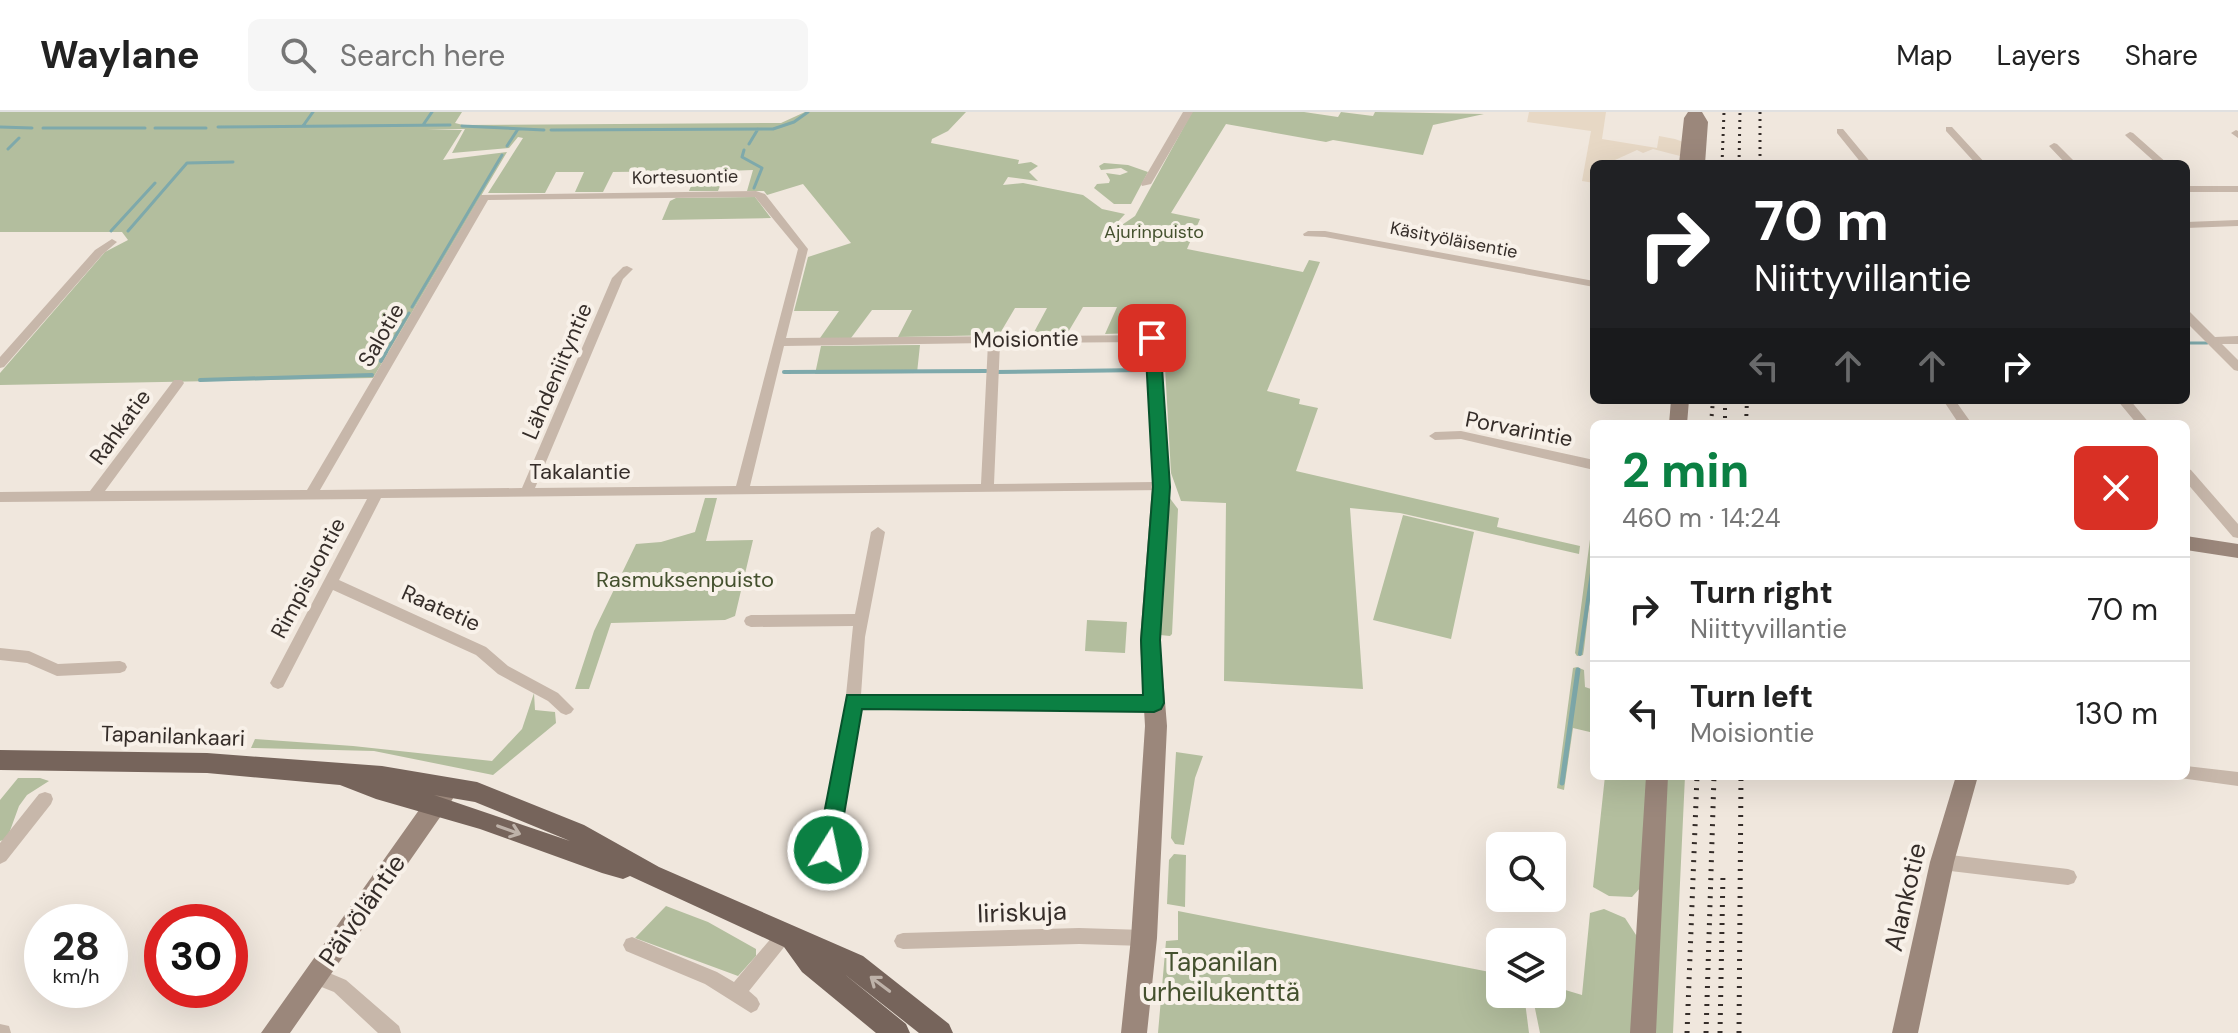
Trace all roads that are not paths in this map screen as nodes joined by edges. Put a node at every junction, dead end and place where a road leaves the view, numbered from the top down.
1 (1188, 112) edge
2 (1949, 129) dead end
3 (1840, 131) dead end
4 (2130, 135) dead end
5 (2054, 146) dead end
6 (1686, 160) edge
7 (1698, 160) edge
8 (1864, 160) edge
9 (1977, 160) edge
10 (2068, 160) edge
11 (2158, 160) edge
12 (1146, 184) dead end
13 (2190, 188) edge
14 (2238, 189) edge
15 (485, 197) joint
16 (2238, 223) edge
17 (2190, 225) edge
18 (1308, 234) dead end
19 (112, 242) dead end
20 (627, 269) dead end
21 (1590, 283) edge
22 (2190, 319) edge
23 (994, 340) junction
24 (2238, 340) edge
25 (2211, 341) junction
26 (779, 342) junction
27 (0, 364) edge
28 (2238, 367) edge
29 (178, 383) dead end
30 (2126, 404) edge
31 (2140, 420) edge
32 (1435, 436) dead end
33 (1590, 464) edge
34 (2190, 478) edge
35 (1161, 487) junction
36 (987, 488) junction
37 (742, 490) junction
38 (527, 491) junction
39 (377, 493) junction
40 (311, 494) junction
41 (94, 496) junction
42 (0, 497) edge
43 (878, 532) dead end
44 (2238, 533) edge
45 (2190, 544) edge
46 (2238, 551) edge
47 (331, 583) junction
48 (860, 620) junction
49 (751, 621) dead end
50 (0, 654) edge
51 (120, 667) dead end
52 (278, 683) dead end
53 (854, 701) junction
54 (1154, 703) junction
55 (566, 709) dead end
56 (0, 760) edge
57 (2190, 773) edge
58 (2238, 779) edge
59 (1657, 780) edge
60 (1966, 780) edge
61 (442, 796) junction
62 (45, 799) dead end
63 (828, 850) dead end
64 (0, 856) edge
65 (1942, 862) junction
66 (2068, 877) dead end
67 (1144, 938) junction
68 (790, 939) junction
69 (903, 941) dead end
70 (632, 945) dead end
71 (315, 976) junction
72 (274, 1033) edge
73 (392, 1033) edge
74 (897, 1033) edge
75 (940, 1033) edge
76 (1134, 1033) edge
77 (1643, 1033) edge
78 (1905, 1033) edge

1 - 12 street
2 - 9 street
3 - 8 street
4 - 11 street
5 - 10 street
6 - 7 street
13 - 14 street
15 - 26 street, Kortesuontie
15 - 40 street, Salotie
16 - 17 street
18 - 21 street, Käsityöläisentie
19 - 27 street
20 - 38 street, Lähdeniityntie
22 - 25 street
23 - 26 street, Moisiontie
23 - 35 street, Moisiontie
23 - 36 street
24 - 25 street
25 - 28 street
26 - 37 street, Kortesuontie
29 - 41 street, Rahkatie
30 - 31 street
32 - 33 street, Porvarintie
34 - 44 street
35 - 36 street, Takalantie
35 - 54 street, Moisiontie
36 - 37 street, Takalantie
37 - 38 street, Takalantie
38 - 39 street, Takalantie
39 - 40 street, Takalantie
39 - 47 street, Rimpisuontie
40 - 41 street, Takalantie
41 - 42 street, Takalantie
43 - 48 street
45 - 46 street
47 - 52 street, Rimpisuontie
47 - 55 street, Raatetie
48 - 49 street
48 - 53 street
50 - 51 street
53 - 54 street
53 - 63 street
54 - 67 street, Moisiontie
56 - 61 main road, Tapanilankaari
57 - 58 street
59 - 77 street
60 - 65 street, Alankotie
61 - 68 main road, Tapanilankaari
61 - 71 street, Päivöläntie
62 - 64 street
65 - 66 street
65 - 78 street, Alankotie
67 - 69 street, Iiriskuja
67 - 76 street, Moisiontie
68 - 70 street
68 - 74 main road, Tapanilankaari
75 -> 68 main road, Tapanilankaari
71 - 72 street, Päivöläntie
71 - 73 street

